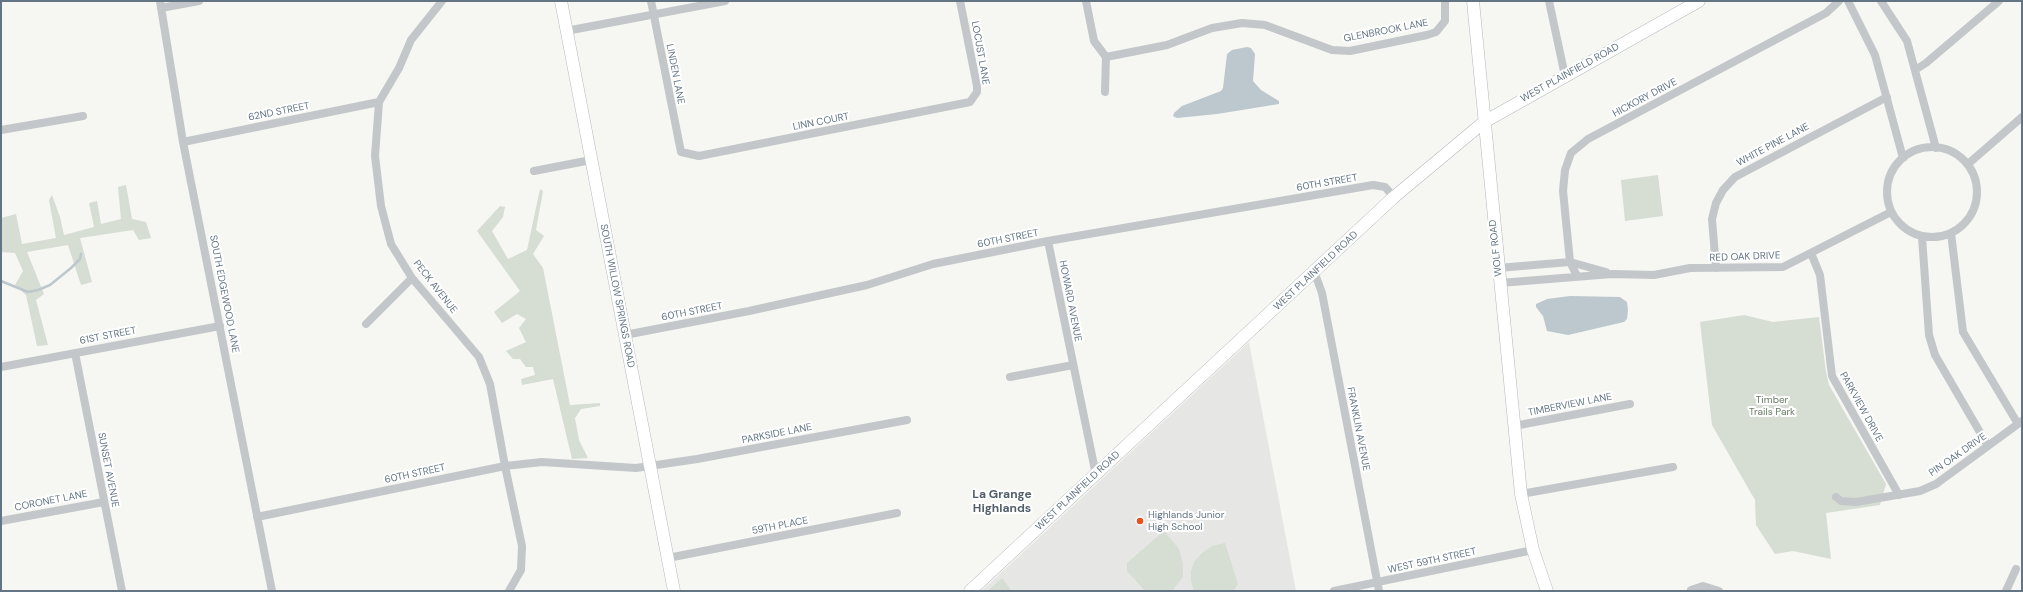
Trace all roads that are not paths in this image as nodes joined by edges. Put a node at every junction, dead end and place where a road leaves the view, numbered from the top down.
1 (199, 1) edge
2 (442, 1) edge
3 (561, 1) edge
4 (651, 1) edge
5 (725, 1) edge
6 (960, 1) edge
7 (1086, 1) edge
8 (1445, 1) edge
9 (1473, 1) edge
10 (1549, 1) edge
11 (1699, 1) edge
12 (1839, 1) edge
13 (1848, 1) edge
14 (1881, 1) edge
15 (1999, 1) edge
16 (160, 4) edge
17 (653, 14) junction
18 (566, 31) junction
19 (1106, 57) junction
20 (1915, 70) junction
21 (1565, 76) junction
22 (1104, 92) dead end
23 (1887, 97) junction
24 (379, 102) junction
25 (966, 104) joint
26 (83, 116) dead end
27 (2022, 117) edge
28 (1484, 122) junction
29 (1, 130) edge
30 (183, 142) junction
31 (1936, 148) junction
32 (681, 152) joint
33 (1903, 158) junction
34 (591, 160) junction
35 (1968, 164) junction
36 (534, 171) dead end
37 (1394, 197) junction
38 (1891, 212) junction
39 (1951, 233) junction
40 (1922, 237) junction
41 (1048, 241) junction
42 (1811, 253) junction
43 (1570, 262) junction
44 (1498, 268) junction
45 (1716, 268) junction
46 (1314, 272) junction
47 (1612, 274) junction
48 (1576, 276) junction
49 (412, 278) junction
50 (1500, 283) junction
51 (366, 324) dead end
52 (220, 326) junction
53 (625, 335) junction
54 (75, 353) junction
55 (1073, 365) junction
56 (1, 367) edge
57 (1010, 377) dead end
58 (1630, 404) dead end
59 (907, 420) dead end
60 (2020, 423) edge
61 (1514, 426) junction
62 (1988, 446) junction
63 (650, 465) junction
64 (505, 466) junction
65 (1673, 467) dead end
66 (1096, 475) junction
67 (1521, 494) junction
68 (1899, 495) junction
69 (1836, 497) dead end
70 (104, 502) junction
71 (897, 513) dead end
72 (257, 517) junction
73 (1, 521) edge
74 (1533, 550) junction
75 (668, 558) junction
76 (2016, 569) dead end
77 (1378, 587) edge
78 (1691, 590) dead end
79 (122, 591) edge
80 (272, 591) edge
81 (510, 591) edge
82 (674, 591) edge
83 (970, 591) edge
84 (1334, 591) edge
85 (1547, 591) edge
86 (1719, 591) edge
87 (2006, 591) edge

1 - 16 street
2 - 24 street, PECK AVENUE
3 - 18 main road, SOUTH WILLOW SPRINGS ROAD
4 - 17 street, LINDEN LANE
5 - 17 street
6 - 25 street, LOCUST LANE
7 - 19 street
8 - 19 street, GLENBROOK LANE
9 - 28 main road, WOLF ROAD
10 - 21 street
11 - 21 main road, WEST PLAINFIELD ROAD
12 - 43 street, HICKORY DRIVE
13 - 23 street
14 - 20 street
15 - 20 street
16 - 30 street, SOUTH EDGEWOOD LANE
17 - 18 street
17 - 32 street, LINDEN LANE
18 - 34 main road, SOUTH WILLOW SPRINGS ROAD
19 - 22 street
20 - 31 street
21 - 28 main road, WEST PLAINFIELD ROAD
23 - 33 street
23 - 45 street, WHITE PINE LANE
24 - 30 street, 62ND STREET
24 - 49 street, PECK AVENUE
25 - 32 street, LINN COURT
26 - 29 street
27 - 35 street
28 - 37 main road, WEST PLAINFIELD ROAD
28 - 44 main road, WOLF ROAD
30 - 52 street, SOUTH EDGEWOOD LANE
31 - 33 street
31 - 35 street
33 - 38 street
34 - 36 street
34 - 53 main road, SOUTH WILLOW SPRINGS ROAD
35 - 39 street
37 - 41 street, 60TH STREET
37 - 46 main road, WEST PLAINFIELD ROAD
38 - 40 street
38 - 42 street, RED OAK DRIVE
39 - 40 street
39 - 60 street
40 - 62 street
41 - 53 street, 60TH STREET
41 - 55 street, HOWARD AVENUE
42 - 45 street, RED OAK DRIVE
42 - 68 street, PARKVIEW DRIVE
43 - 44 street, RED OAK DRIVE
43 - 47 street, RED OAK DRIVE
43 - 48 street, HICKORY DRIVE
44 - 50 main road, WOLF ROAD
45 - 47 street, RED OAK DRIVE
46 - 66 main road, WEST PLAINFIELD ROAD
46 - 77 street, FRANKLIN AVENUE
47 - 48 street, RED OAK DRIVE
48 - 50 street, RED OAK DRIVE
49 - 51 street
49 - 64 street, PECK AVENUE
50 - 61 main road, WOLF ROAD
52 - 54 street, 61ST STREET
52 - 72 street, SOUTH EDGEWOOD LANE
53 - 63 main road, SOUTH WILLOW SPRINGS ROAD
54 - 56 street, 61ST STREET
54 - 70 street, SUNSET AVENUE
55 - 57 street
55 - 66 street, HOWARD AVENUE
58 - 61 street, TIMBERVIEW LANE
59 - 63 street, PARKSIDE LANE
60 - 62 street, PIN OAK DRIVE
61 - 67 main road, WOLF ROAD
62 - 68 street, PIN OAK DRIVE
63 - 64 street, 60TH STREET
63 - 75 main road, SOUTH WILLOW SPRINGS ROAD
64 - 72 street, 60TH STREET
64 - 81 street, PECK AVENUE
65 - 67 street
66 - 83 main road, WEST PLAINFIELD ROAD
67 - 74 main road, WOLF ROAD
68 - 69 street, PIN OAK DRIVE
70 - 73 street, CORONET LANE
70 - 79 street, SUNSET AVENUE
71 - 75 street, 59TH PLACE
72 - 80 street, SOUTH EDGEWOOD LANE
74 - 77 street, WEST 59TH STREET
74 - 85 main road, WOLF ROAD
75 - 82 main road, SOUTH WILLOW SPRINGS ROAD
76 - 87 street
77 - 84 street, WEST 59TH STREET
78 - 86 street

